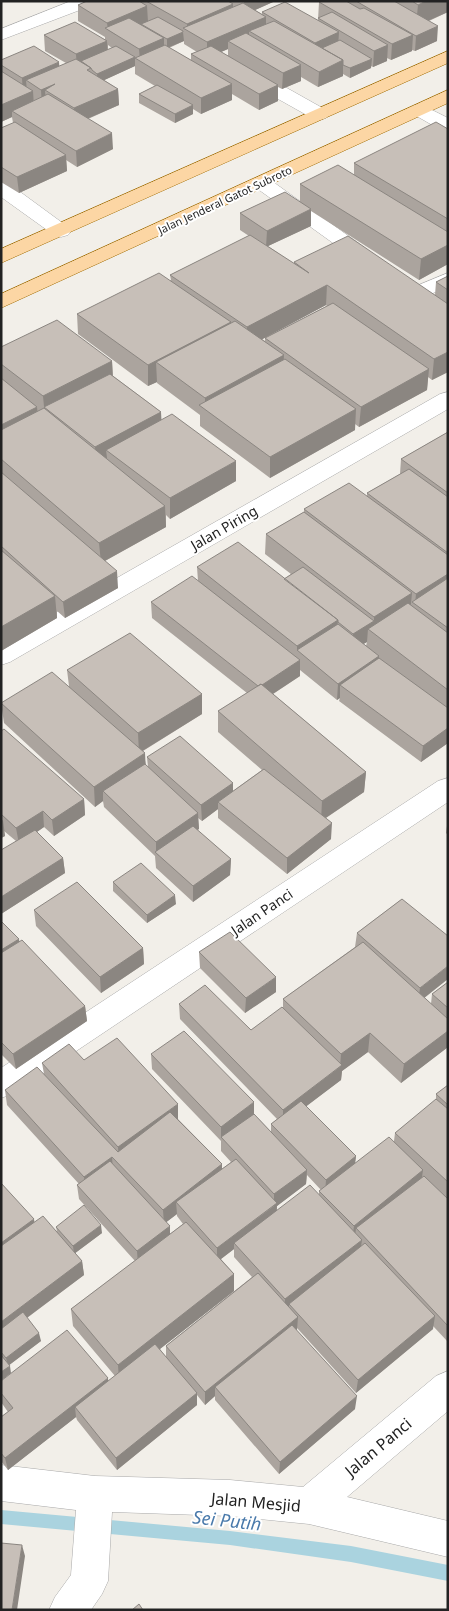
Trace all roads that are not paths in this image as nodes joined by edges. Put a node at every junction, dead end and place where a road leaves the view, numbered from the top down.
1 (82, 2) edge
2 (1, 35) edge
3 (448, 56) edge
4 (228, 63) edge
5 (448, 96) edge
6 (420, 110) junction
7 (319, 114) junction
8 (448, 126) edge
9 (223, 159) junction
10 (262, 183) junction
11 (1, 187) edge
12 (61, 231) junction
13 (2, 257) edge
14 (448, 278) edge
15 (1, 302) edge
16 (448, 399) edge
17 (1, 656) edge
18 (448, 788) edge
19 (1, 1085) edge
20 (448, 1388) edge
21 (1, 1483) edge
22 (94, 1498) junction
23 (309, 1506) junction
24 (448, 1538) edge
25 (79, 1595) edge

1 - 2 street
3 - 7 main road
4 - 7 street
5 - 6 main road, Jalan Jenderal Gatot Subroto
6 - 8 street
6 - 10 main road, Jalan Jenderal Gatot Subroto
7 - 9 main road
9 - 10 main road
9 - 12 main road
10 - 14 street
10 - 15 main road, Jalan Jenderal Gatot Subroto
11 - 12 street
12 - 13 main road
16 - 17 street, Jalan Piring
18 - 19 street, Jalan Panci
20 - 23 street, Jalan Panci
21 - 22 street, Jalan Mesjid
22 - 23 street, Jalan Mesjid
22 - 25 street
23 - 24 street, Jalan Mesjid

